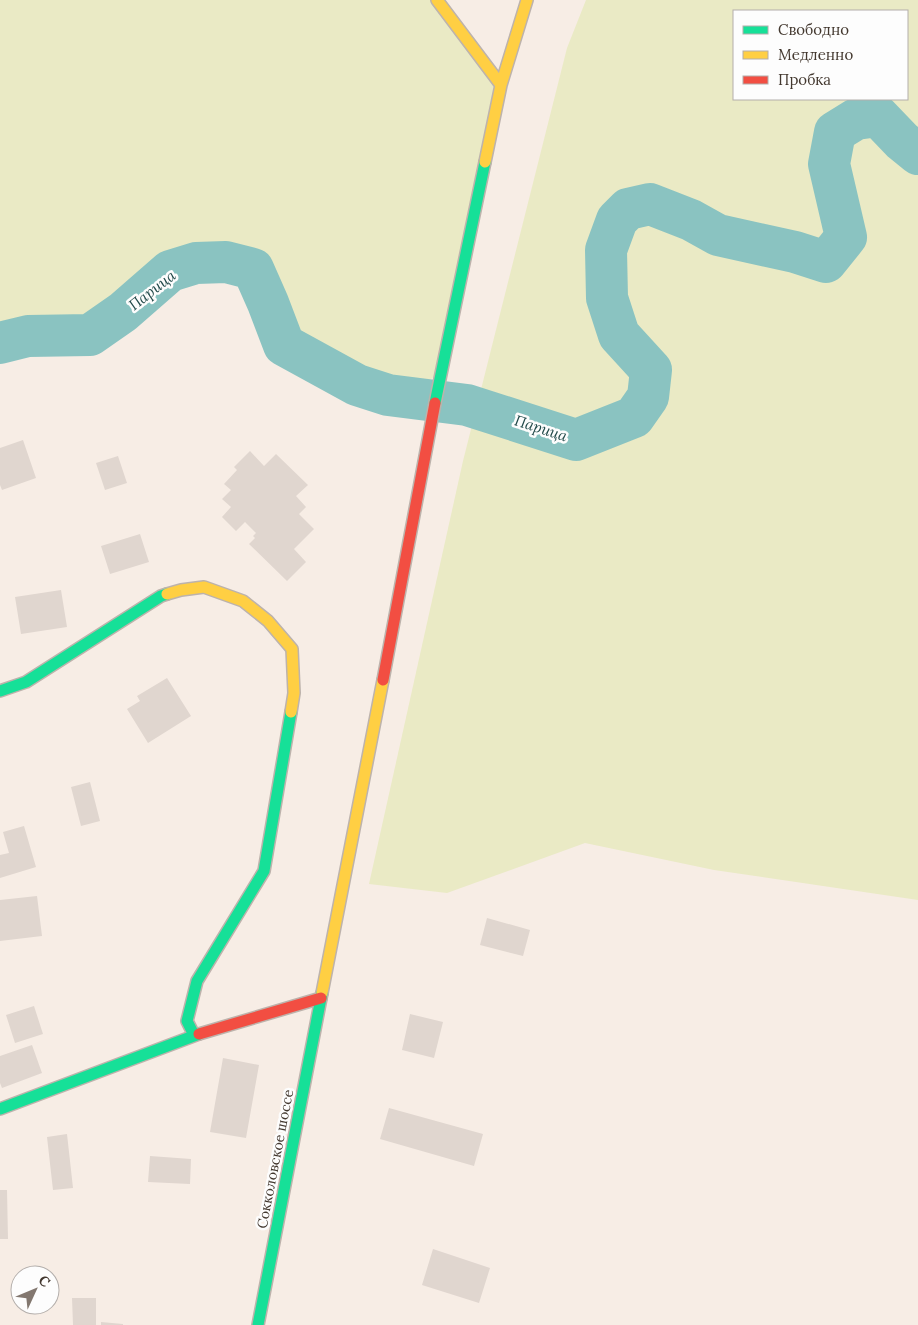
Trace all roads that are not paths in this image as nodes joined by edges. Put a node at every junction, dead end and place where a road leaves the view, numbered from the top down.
1 (437, 0) edge
2 (528, 0) edge
3 (501, 85) junction
4 (0, 691) edge
5 (321, 998) junction
6 (194, 1035) junction
7 (0, 1109) edge
8 (258, 1325) edge

1 - 3 main road
2 - 3 main road, Сокколовское шоссе
3 - 5 main road, Сокколовское шоссе
4 - 6 main road
5 - 6 main road
5 - 8 main road, Сокколовское шоссе
6 - 7 main road

